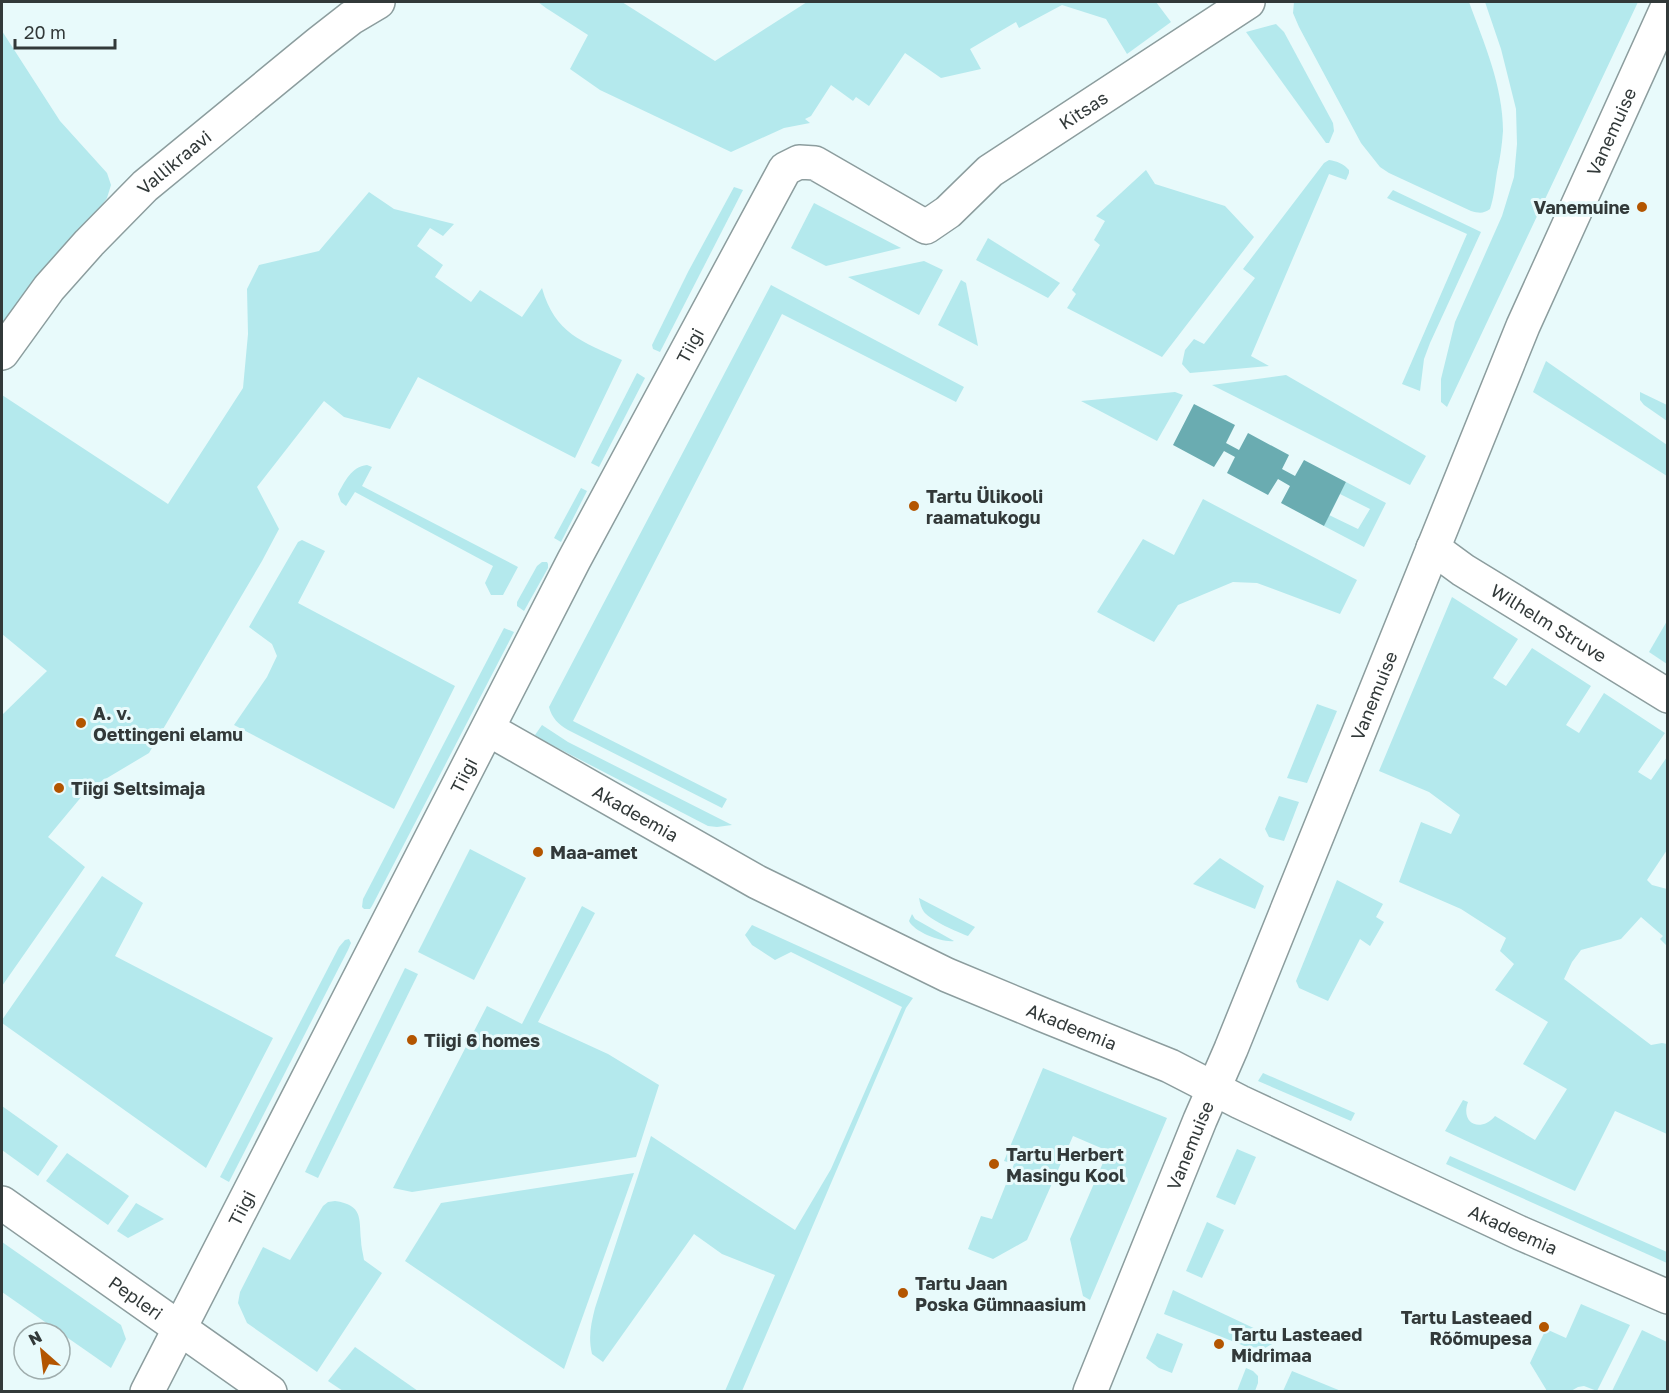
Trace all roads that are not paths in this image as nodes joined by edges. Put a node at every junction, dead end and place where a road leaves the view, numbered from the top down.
1 (378, 2) edge
2 (1248, 2) edge
3 (1668, 6) edge
4 (791, 165) joint
5 (2, 353) edge
6 (1433, 548) junction
7 (1668, 696) edge
8 (488, 729) junction
9 (1213, 1087) junction
10 (2, 1203) edge
11 (1668, 1297) edge
12 (179, 1328) junction
13 (147, 1392) edge
14 (270, 1392) edge
15 (1089, 1392) edge

1 - 5 street, Vallikraavi
2 - 4 street, Kitsas
3 - 6 street, Vanemuise
4 - 8 street, Tiigi
6 - 7 street, Wilhelm Struve
6 - 9 street, Vanemuise
8 - 9 street, Akadeemia
8 - 12 street, Tiigi
9 - 11 street, Akadeemia
9 - 15 street, Vanemuise
10 - 12 street, Pepleri
12 - 13 street, Tiigi
12 - 14 street, Pepleri

